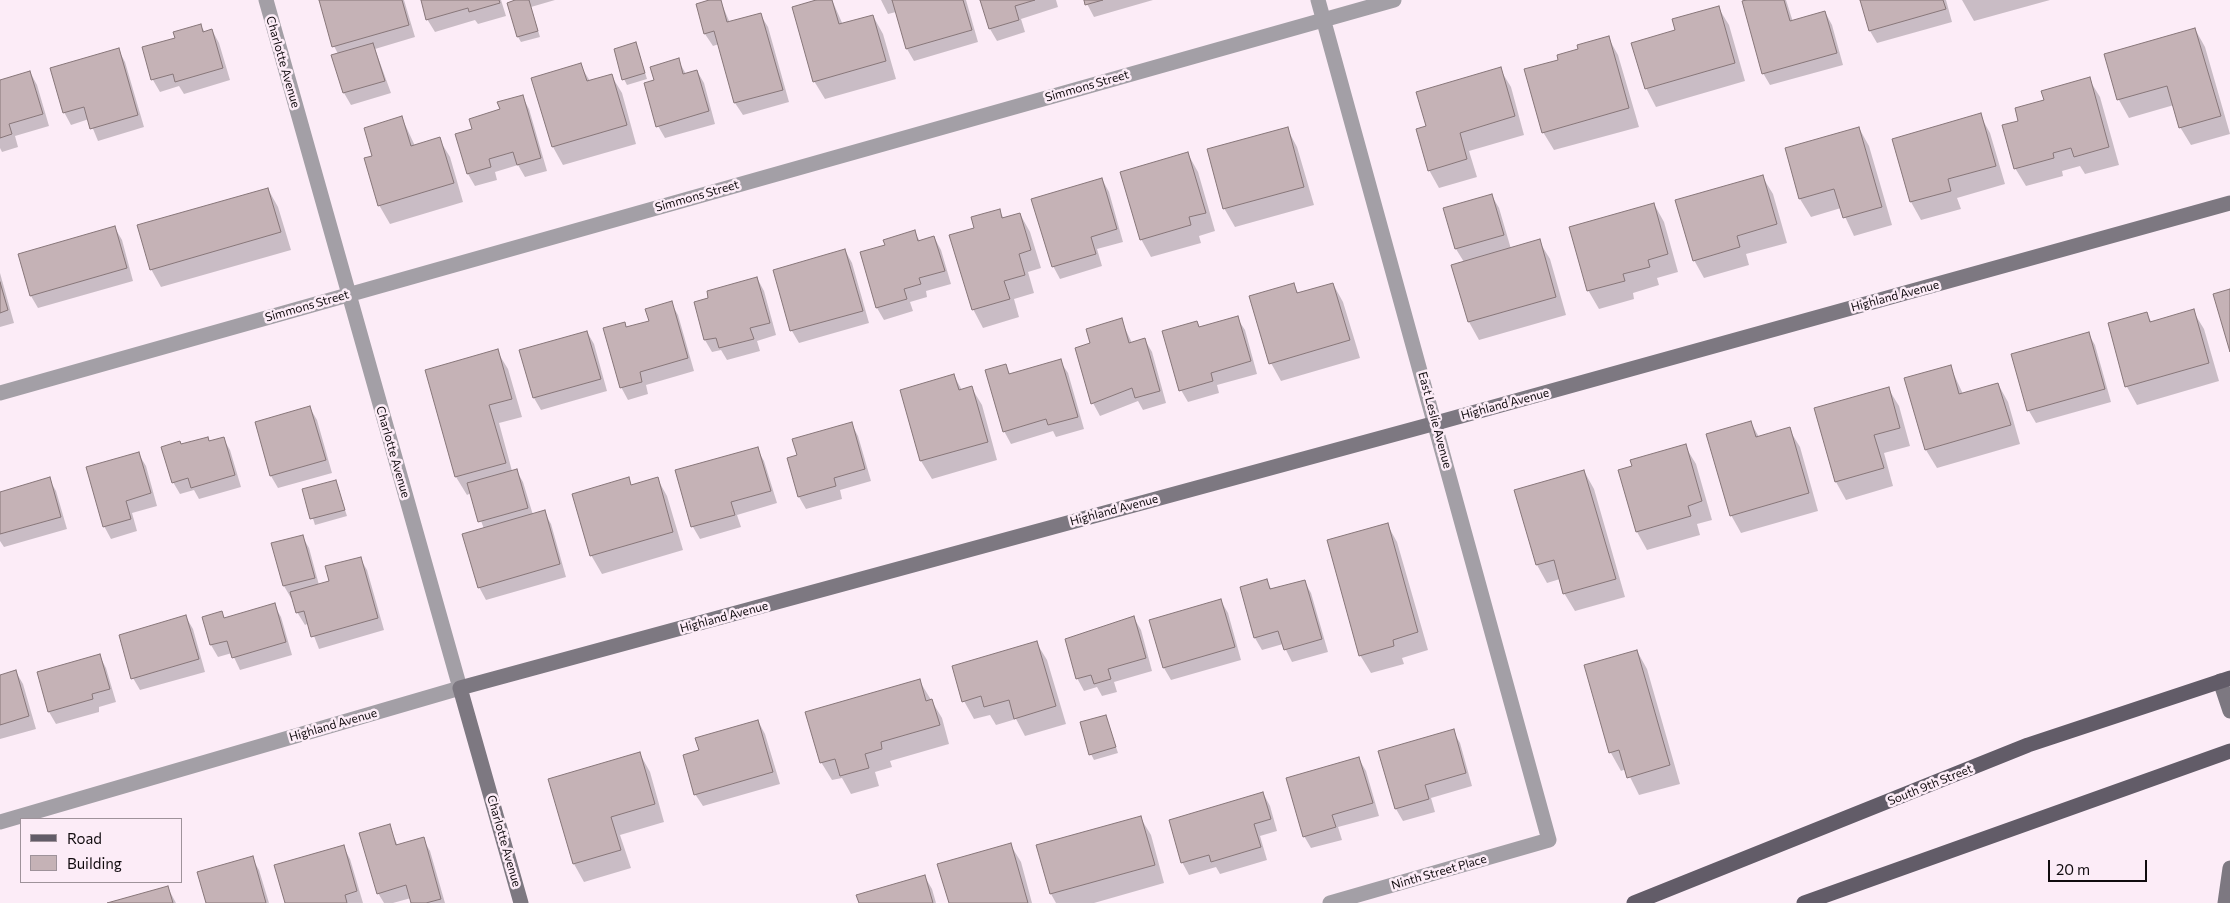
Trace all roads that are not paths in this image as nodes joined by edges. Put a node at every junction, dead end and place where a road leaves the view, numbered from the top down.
1 (266, 0) edge
2 (1318, 0) edge
3 (1394, 0) edge
4 (1324, 20) junction
5 (2230, 203) edge
6 (348, 294) junction
7 (0, 393) edge
8 (1436, 423) junction
9 (2225, 679) edge
10 (460, 688) junction
11 (2230, 711) edge
12 (2230, 751) edge
13 (0, 822) edge
14 (1549, 840) joint
15 (2230, 868) edge
16 (521, 903) edge
17 (1330, 903) edge
18 (1634, 903) edge
19 (1804, 903) edge
20 (2225, 903) edge

1 - 6 street, Charlotte Avenue
2 - 4 street, East Leslie Avenue
3 - 4 street, Simmons Street
4 - 6 street, Simmons Street
4 - 8 street, East Leslie Avenue
5 - 8 street, Highland Avenue
6 - 7 street, Simmons Street
6 - 10 street, Charlotte Avenue
8 - 10 street, Highland Avenue
8 - 14 street, East Leslie Avenue
9 - 11 street
9 - 18 main road, South 9th Street
10 - 13 street, Highland Avenue
10 - 16 street, Charlotte Avenue
12 - 19 main road
14 - 17 street, Ninth Street Place
15 - 20 street

